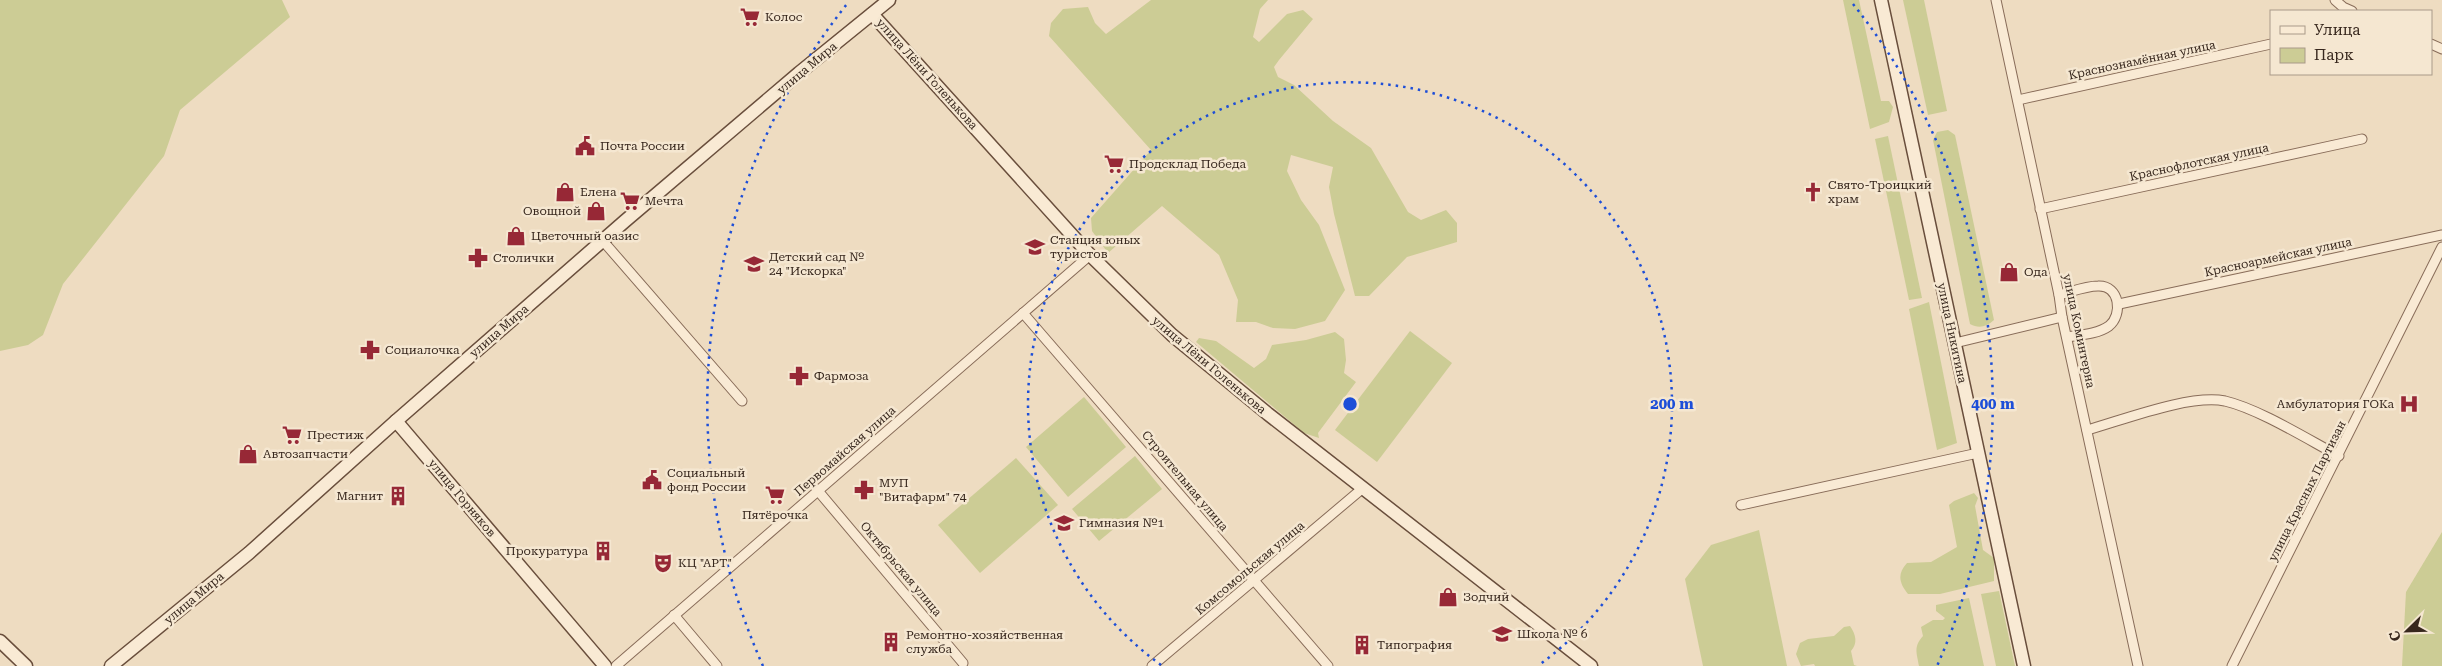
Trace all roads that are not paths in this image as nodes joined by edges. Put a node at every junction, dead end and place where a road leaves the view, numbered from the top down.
1 (889, 0) edge
2 (1881, 0) edge
3 (1996, 0) edge
4 (2335, 0) edge
5 (2350, 10) edge
6 (872, 14) junction
7 (2270, 44) edge
8 (2018, 100) junction
9 (2362, 139) dead end
10 (2040, 209) junction
11 (2442, 235) edge
12 (604, 241) junction
13 (2442, 247) edge
14 (1090, 255) junction
15 (2059, 295) junction
16 (2118, 304) junction
17 (1023, 313) junction
18 (2062, 317) junction
19 (2067, 337) junction
20 (1955, 343) junction
21 (742, 401) dead end
22 (396, 421) junction
23 (2087, 430) junction
24 (1978, 453) junction
25 (2339, 456) junction
26 (1363, 488) junction
27 (819, 492) junction
28 (1741, 505) dead end
29 (1253, 581) junction
30 (674, 615) junction
31 (0, 641) edge
32 (963, 663) dead end
33 (26, 666) edge
34 (111, 666) edge
35 (605, 666) edge
36 (616, 666) edge
37 (717, 666) edge
38 (1152, 666) edge
39 (1328, 666) edge
40 (1591, 666) edge
41 (2024, 666) edge
42 (2138, 666) edge
43 (2232, 666) edge

1 - 6 main road, улица Мира
2 - 20 main road, улица Никитина
3 - 8 street, улица Коминтерна
4 - 5 street
6 - 12 main road, улица Мира
6 - 14 main road, улица Лёни Голенькова
7 - 8 street, Краснознамённая улица
8 - 10 street, улица Коминтерна
9 - 10 street, Краснофлотская улица
10 - 15 street, улица Коминтерна
11 - 16 street, Красноармейская улица
12 - 21 street
12 - 22 main road, улица Мира
13 - 25 street, улица Красных Партизан
14 - 17 street, Первомайская улица
14 - 26 main road, улица Лёни Голенькова
15 - 16 street
15 - 18 street, улица Коминтерна
16 - 19 street
17 - 27 street, Первомайская улица
17 - 29 street, Строительная улица
18 - 19 street, улица Коминтерна
18 - 20 street
19 - 23 street, улица Коминтерна
20 - 24 main road, улица Никитина
22 - 34 main road, улица Мира
22 - 35 main road, улица Горняков
23 - 25 street
23 - 42 street, улица Коминтерна
24 - 28 street
24 - 41 main road, улица Никитина
25 - 43 street, улица Красных Партизан
26 - 29 street, Комсомольская улица
26 - 40 main road, улица Лёни Голенькова
27 - 30 street, Первомайская улица
27 - 32 street, Октябрьская улица
29 - 38 street, Комсомольская улица
29 - 39 street, Строительная улица
30 - 36 street, Первомайская улица
30 - 37 street
31 - 33 main road

